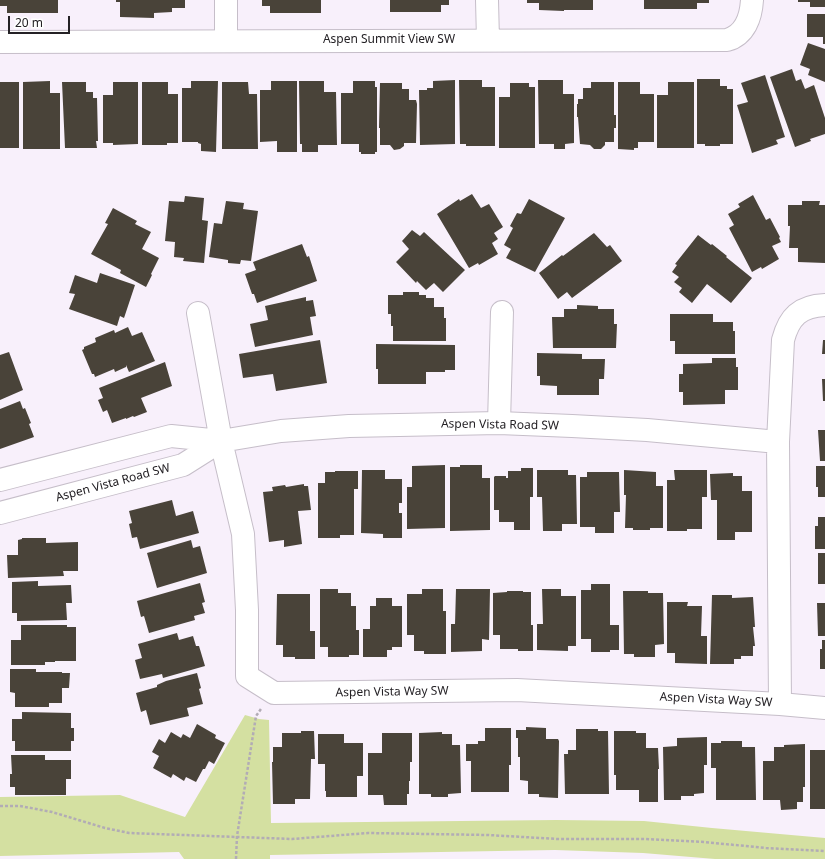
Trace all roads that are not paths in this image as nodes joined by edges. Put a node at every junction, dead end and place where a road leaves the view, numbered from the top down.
1 (226, 0) edge
2 (487, 0) edge
3 (752, 0) edge
4 (488, 40) junction
5 (226, 41) junction
6 (0, 42) edge
7 (825, 305) edge
8 (198, 312) dead end
9 (502, 312) dead end
10 (499, 424) junction
11 (221, 441) junction
12 (778, 442) junction
13 (0, 480) edge
14 (0, 513) edge
15 (780, 704) junction
16 (825, 708) edge

1 - 5 street
2 - 4 street
3 - 4 street, Aspen Summit View SW
4 - 5 street, Aspen Summit View SW
5 - 6 street, Aspen Summit View SW
7 - 12 street, Aspen Vista Way SW
8 - 11 street
9 - 10 street
10 - 11 street, Aspen Vista Road SW
10 - 12 street, Aspen Vista Road SW
11 - 13 street, Aspen Vista Road SW
11 - 14 street, Aspen Vista Road SW
11 - 15 street, Aspen Vista Way SW
12 - 15 street, Aspen Vista Way SW
15 - 16 street, Aspen Vista Way SW

